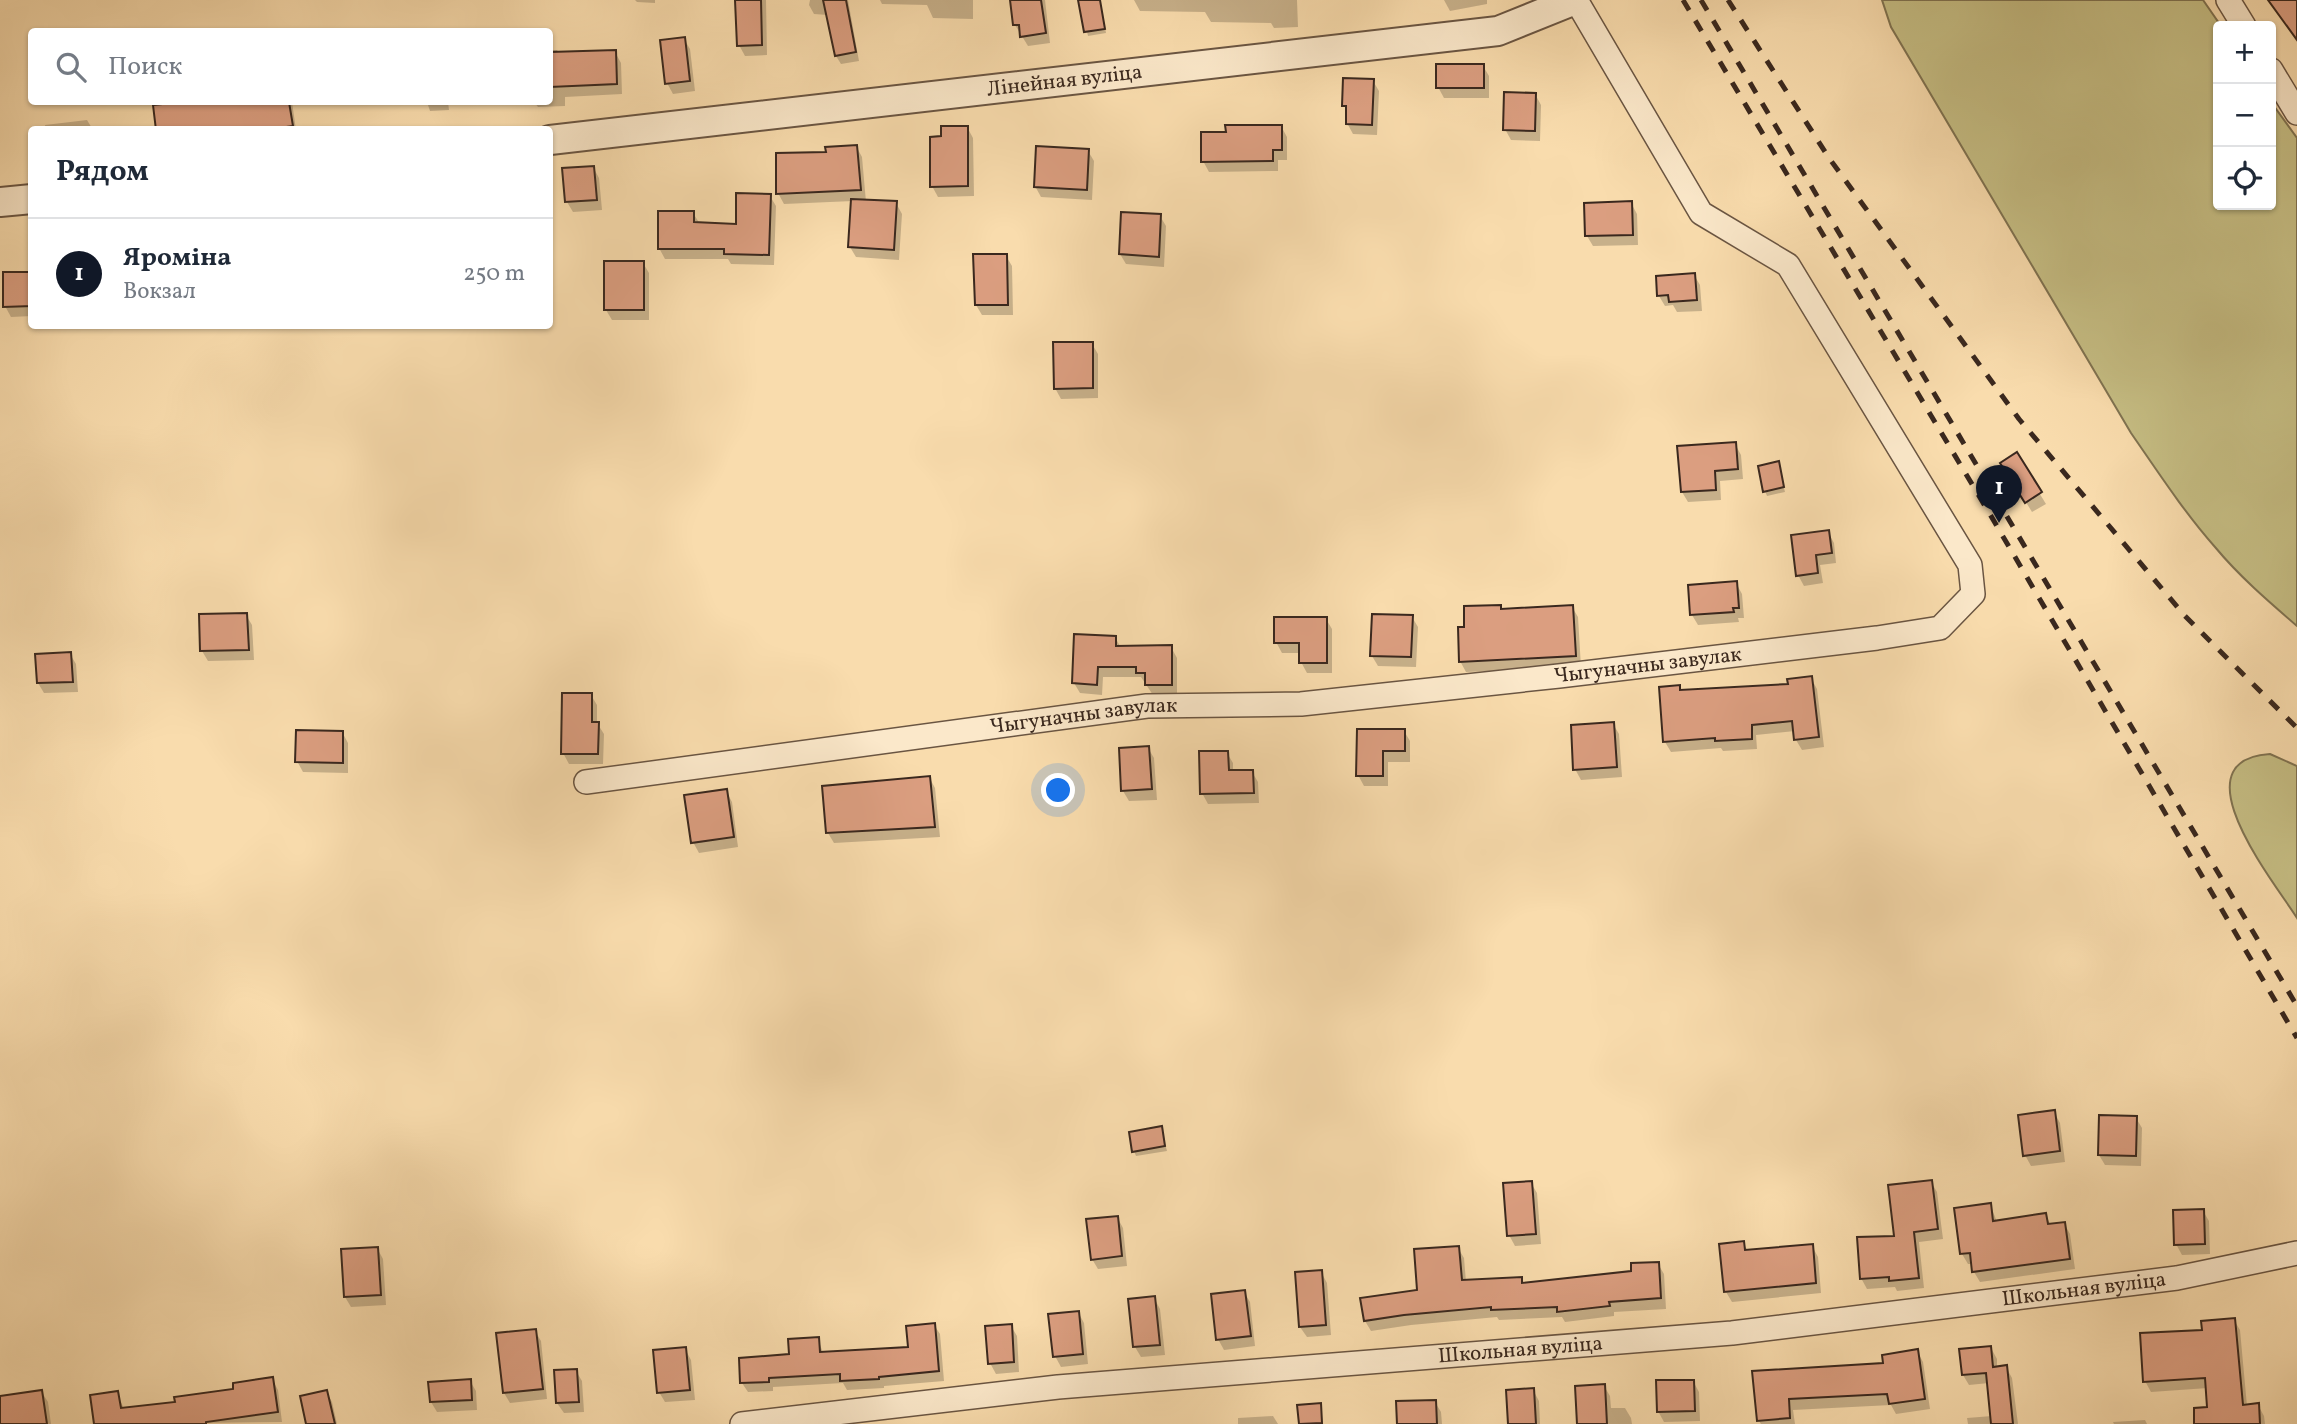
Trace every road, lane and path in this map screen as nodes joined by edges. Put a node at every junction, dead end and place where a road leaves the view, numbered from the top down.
1 (1576, 0) edge
2 (2228, 0) edge
3 (2241, 21) edge
4 (2276, 78) edge
5 (2297, 113) edge
6 (553, 139) edge
7 (28, 199) edge
8 (0, 202) edge
9 (586, 782) dead end
10 (2297, 1253) edge
11 (742, 1424) edge

1 - 6 street, Лінейная вуліца
1 - 9 street, Чыгуначны завулак
2 - 3 street
4 - 5 street
7 - 8 street
10 - 11 street, Школьная вуліца

